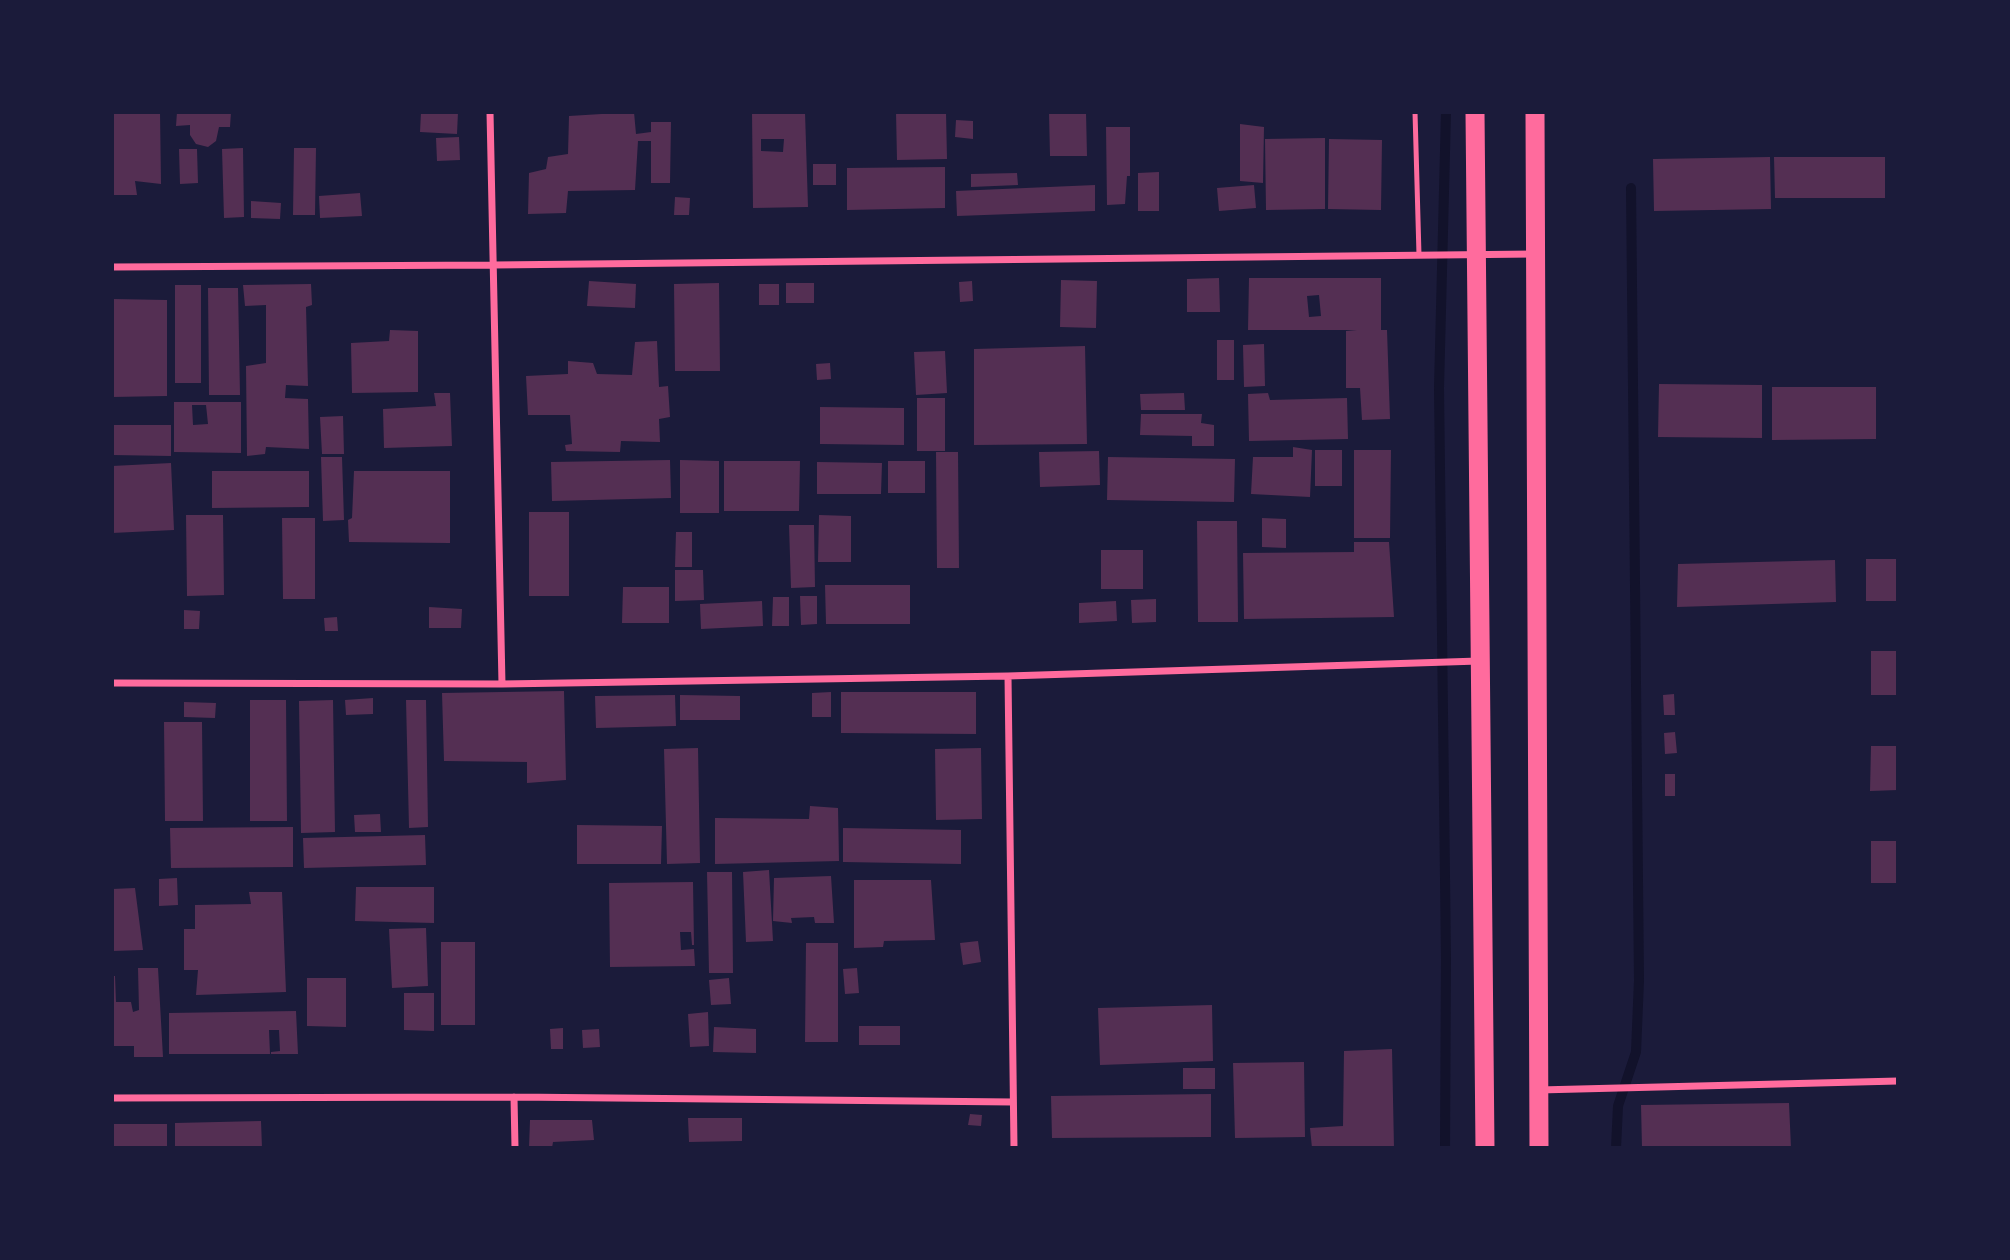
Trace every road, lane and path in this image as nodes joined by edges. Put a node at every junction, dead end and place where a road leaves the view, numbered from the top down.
1 (491, 112) edge
2 (1415, 112) edge
3 (1475, 112) edge
4 (1535, 112) edge
5 (1476, 254) junction
6 (1535, 254) junction
7 (1419, 255) junction
8 (494, 265) junction
9 (112, 267) edge
10 (1480, 661) junction
11 (1008, 677) junction
12 (112, 683) edge
13 (502, 684) junction
14 (1898, 1081) edge
15 (1538, 1090) junction
16 (514, 1097) junction
17 (112, 1098) edge
18 (1013, 1102) junction
19 (514, 1148) edge
20 (1014, 1148) edge
21 (1485, 1148) edge
22 (1539, 1148) edge

1 - 8 street
2 - 7 lane
3 - 5 highway
4 - 6 highway
5 - 6 street
5 - 7 street
5 - 10 highway
6 - 15 highway
7 - 8 street
8 - 9 street
8 - 13 street
10 - 11 street
10 - 21 highway
11 - 13 street
11 - 18 street
12 - 13 street
14 - 15 street
15 - 22 highway
16 - 17 street
16 - 18 street
16 - 19 street
18 - 20 street

